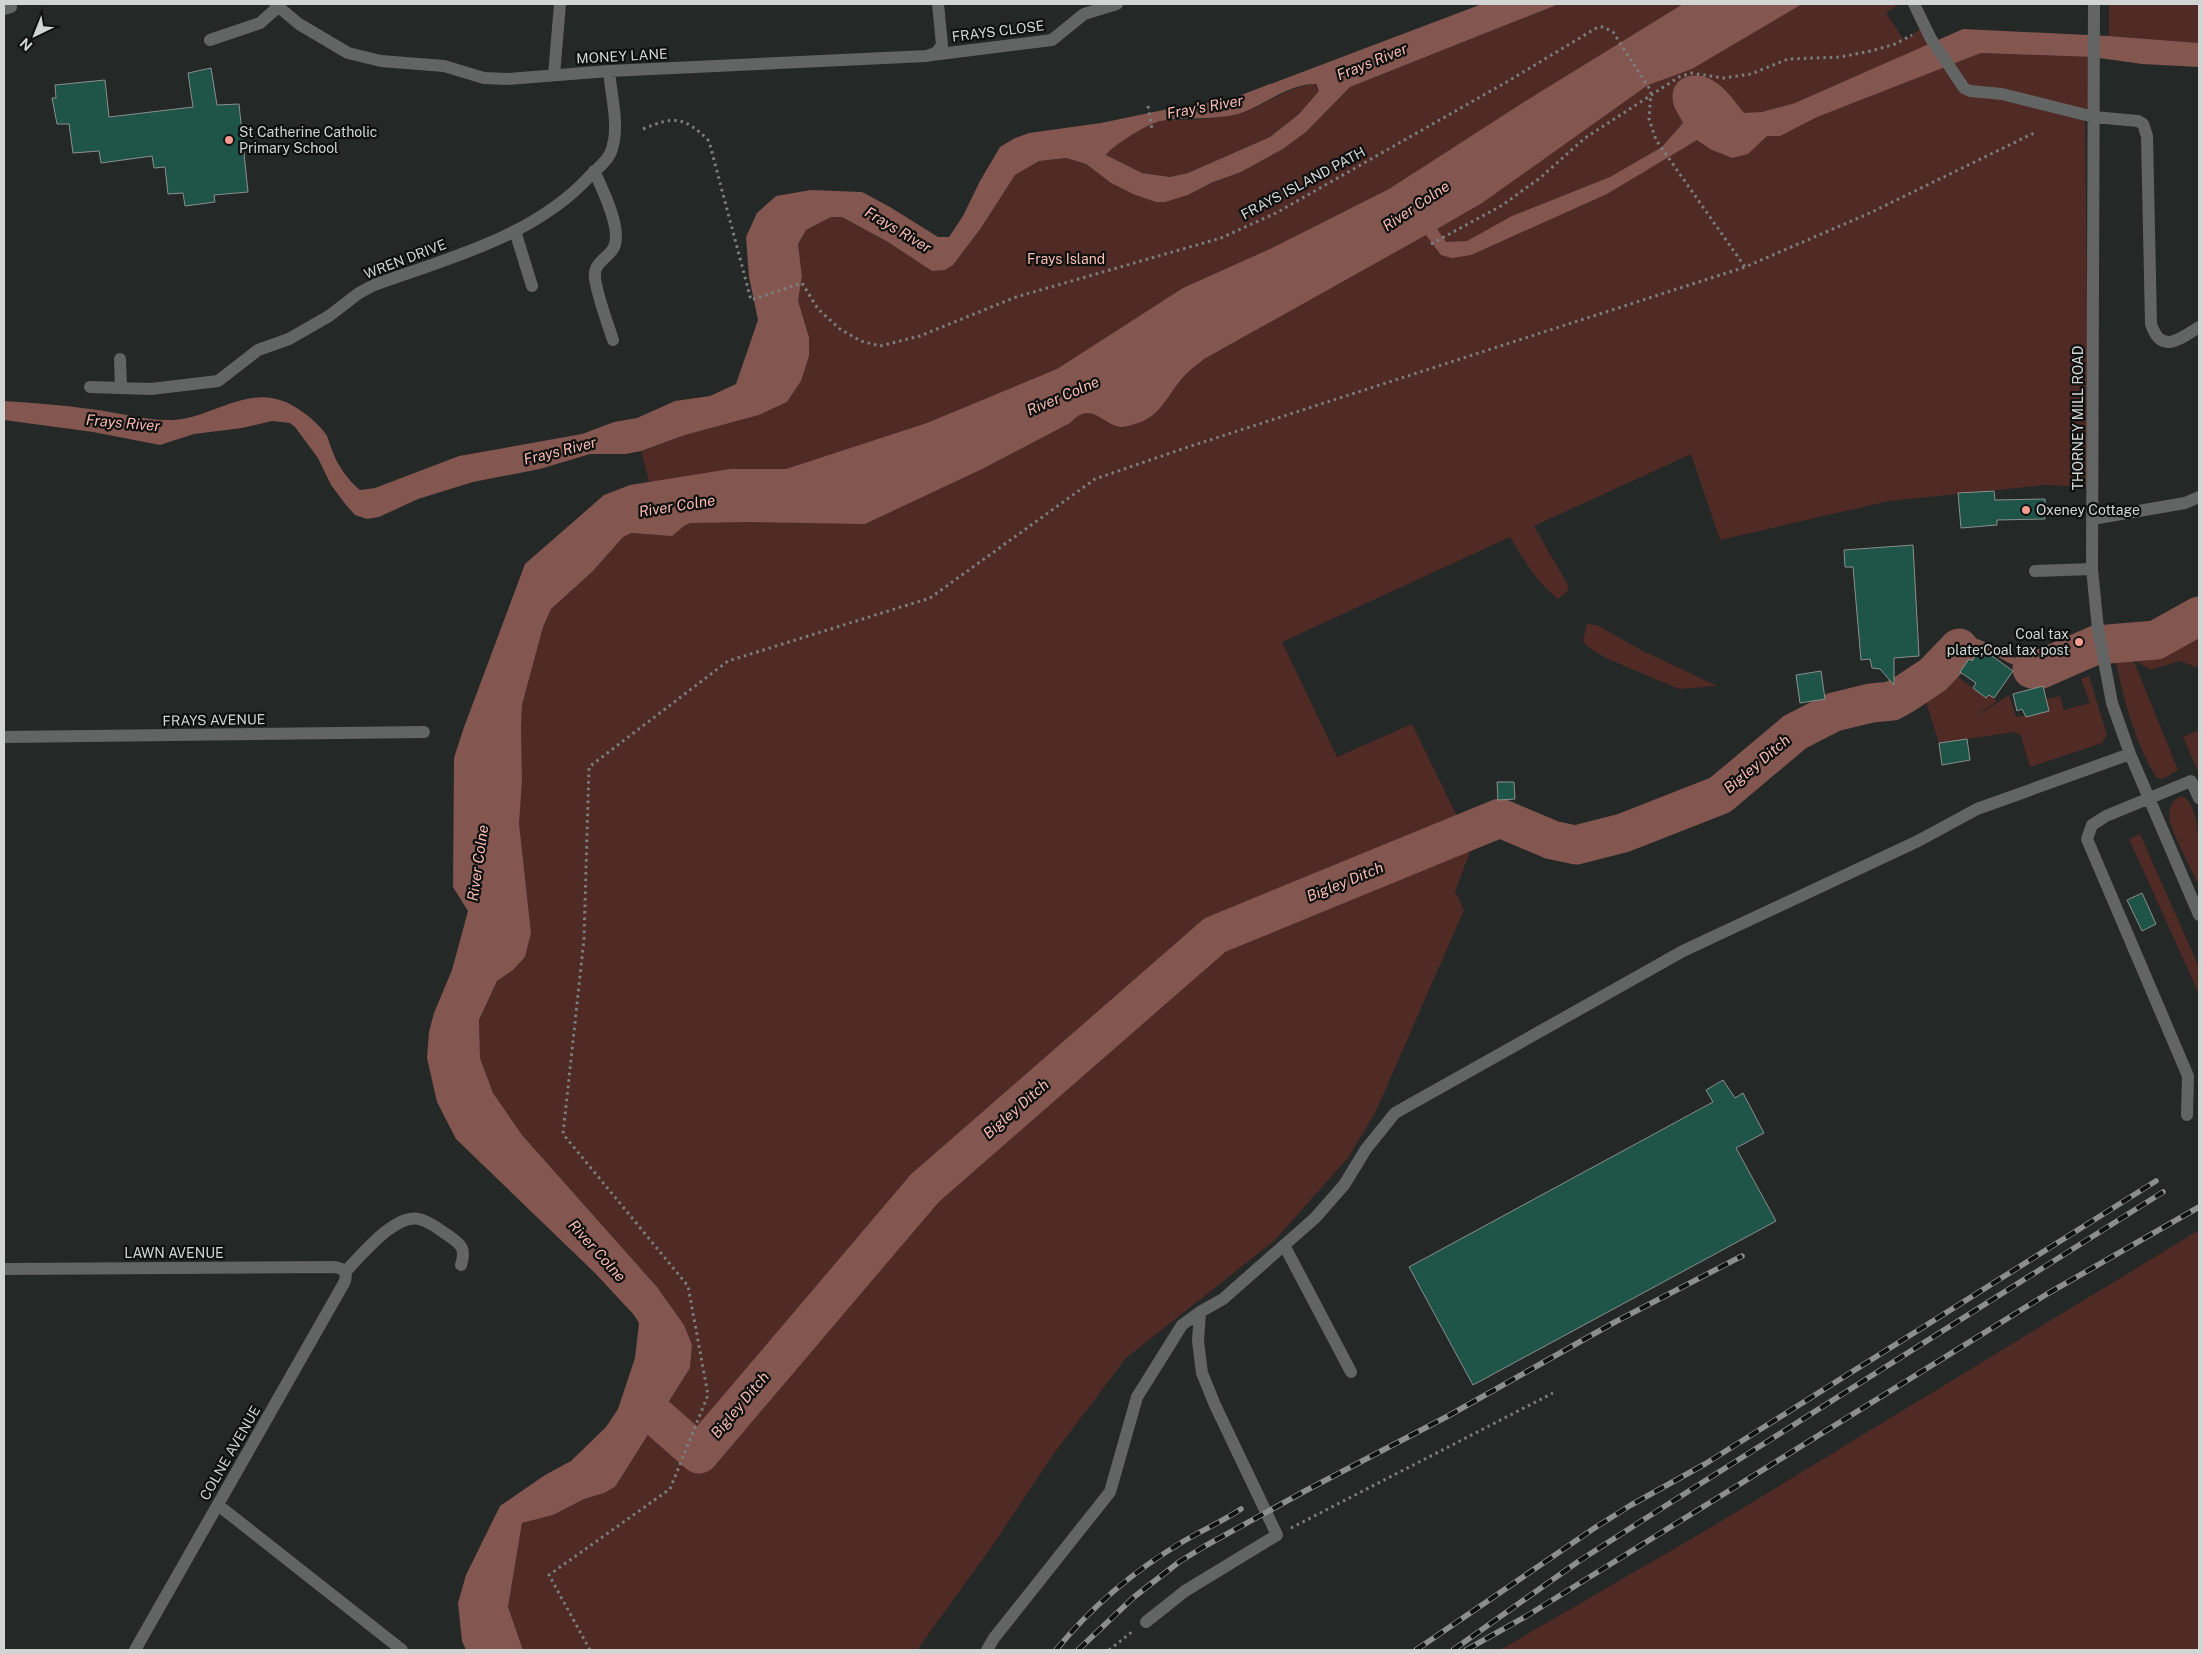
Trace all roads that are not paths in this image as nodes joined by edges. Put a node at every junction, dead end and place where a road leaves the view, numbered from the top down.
1 (560, 4) edge
2 (938, 4) edge
3 (1117, 4) edge
4 (1914, 4) edge
5 (277, 5) edge
6 (2095, 9) edge
7 (210, 40) dead end
8 (932, 55) junction
9 (609, 71) junction
10 (554, 75) junction
11 (2094, 117) junction
12 (594, 171) junction
13 (515, 231) junction
14 (532, 286) dead end
15 (2199, 328) edge
16 (613, 340) dead end
17 (120, 359) dead end
18 (90, 387) dead end
19 (121, 387) junction
20 (2199, 497) edge
21 (2092, 519) junction
22 (2092, 569) junction
23 (2035, 571) dead end
24 (424, 732) dead end
25 (4, 737) edge
26 (2130, 754) junction
27 (2199, 798) edge
28 (2149, 799) junction
29 (2199, 916) edge
30 (2187, 1115) dead end
31 (1284, 1245) junction
32 (462, 1265) dead end
33 (4, 1269) edge
34 (344, 1271) junction
35 (1200, 1312) junction
36 (1351, 1372) dead end
37 (218, 1505) junction
38 (1146, 1622) road end
39 (135, 1650) edge
40 (402, 1650) edge
41 (987, 1650) edge

1 - 10 street
2 - 8 street
3 - 8 street, FRAYS CLOSE
4 - 11 street
5 - 7 street
5 - 10 street, MONEY LANE
6 - 11 street, THORNEY MILL ROAD
8 - 9 street, MONEY LANE
9 - 10 street, MONEY LANE
9 - 12 street, WREN DRIVE
11 - 15 street
11 - 21 street, THORNEY MILL ROAD
12 - 13 street, WREN DRIVE
12 - 16 street
13 - 14 street
13 - 19 street, WREN DRIVE
17 - 19 street
18 - 19 street, WREN DRIVE
20 - 21 street
21 - 22 street, THORNEY MILL ROAD
22 - 23 street
22 - 26 street, THORNEY MILL ROAD
24 - 25 street, FRAYS AVENUE
26 - 28 street, THORNEY MILL ROAD
26 - 31 street
27 - 28 street
28 - 29 street, THORNEY MILL ROAD
28 - 30 street
31 - 35 street
31 - 36 street
32 - 34 street
33 - 34 street, LAWN AVENUE
34 - 37 street, COLNE AVENUE
35 - 38 street
35 - 41 street
37 - 39 street, COLNE AVENUE
37 - 40 street

